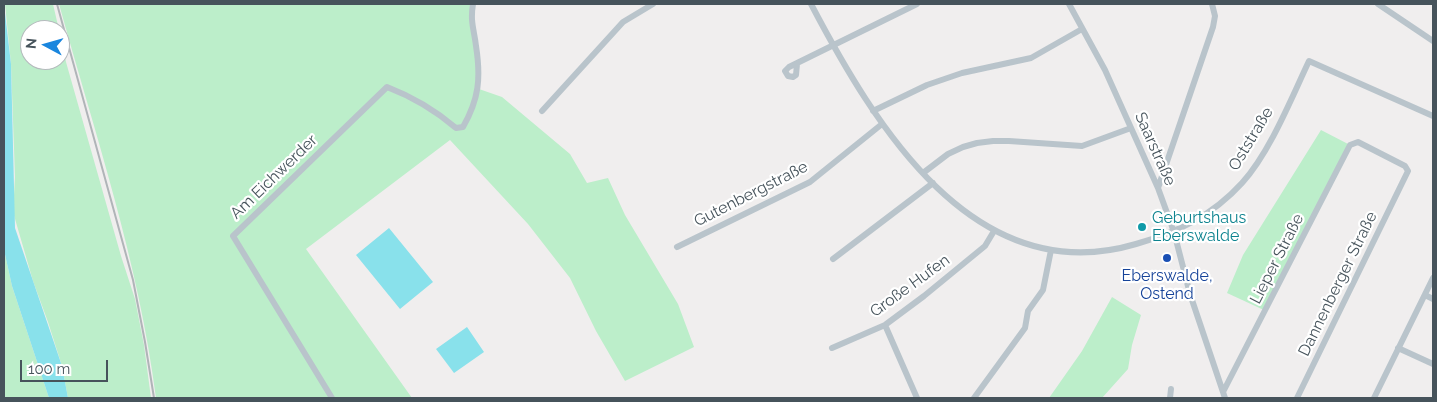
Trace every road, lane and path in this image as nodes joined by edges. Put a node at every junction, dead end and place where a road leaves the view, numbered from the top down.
1 (473, 4) edge
2 (653, 4) edge
3 (811, 4) edge
4 (917, 4) edge
5 (1077, 4) edge
6 (1213, 4) edge
7 (1378, 4) edge
8 (1070, 6) edge
9 (1082, 28) junction
10 (1433, 42) edge
11 (833, 46) junction
12 (797, 64) dead end
13 (542, 111) dead end
14 (873, 111) junction
15 (1433, 116) edge
16 (882, 124) junction
17 (1131, 128) junction
18 (1358, 142) joint
19 (923, 173) junction
20 (933, 183) junction
21 (1158, 188) junction
22 (994, 231) junction
23 (1174, 232) junction
24 (677, 247) dead end
25 (1051, 250) junction
26 (833, 259) dead end
27 (1433, 278) edge
28 (1425, 295) junction
29 (1433, 299) edge
30 (885, 325) junction
31 (832, 348) dead end
32 (1398, 348) junction
33 (1433, 364) edge
34 (1171, 389) dead end
35 (1224, 395) edge
36 (332, 398) edge
37 (917, 398) edge
38 (974, 398) edge
39 (1170, 398) edge
40 (1297, 398) edge
41 (1375, 398) edge

1 - 36 street, Am Eichwerder
2 - 13 street
3 - 11 street, Oststraße
4 - 11 street
5 - 8 street
6 - 21 street
7 - 10 street
8 - 9 street, Saarstraße
9 - 14 street
9 - 17 street, Saarstraße
11 - 12 street
11 - 14 street, Oststraße
14 - 16 street, Oststraße
15 - 23 street, Oststraße
16 - 19 street, Oststraße
16 - 24 street, Gutenbergstraße
17 - 19 street
17 - 21 street, Saarstraße
18 - 35 street, Lieper Straße
18 - 40 street, Dannenberger Straße
19 - 20 street, Oststraße
20 - 22 street, Oststraße
20 - 26 street
21 - 23 street, Saarstraße
22 - 25 street, Oststraße
22 - 30 street, Große Hufen
23 - 25 street, Oststraße
23 - 35 street, Saarstraße
25 - 38 street
27 - 28 street
28 - 29 street
28 - 32 street
30 - 31 street, Große Hufen
30 - 37 street
32 - 33 street
32 - 41 street
34 - 39 street

